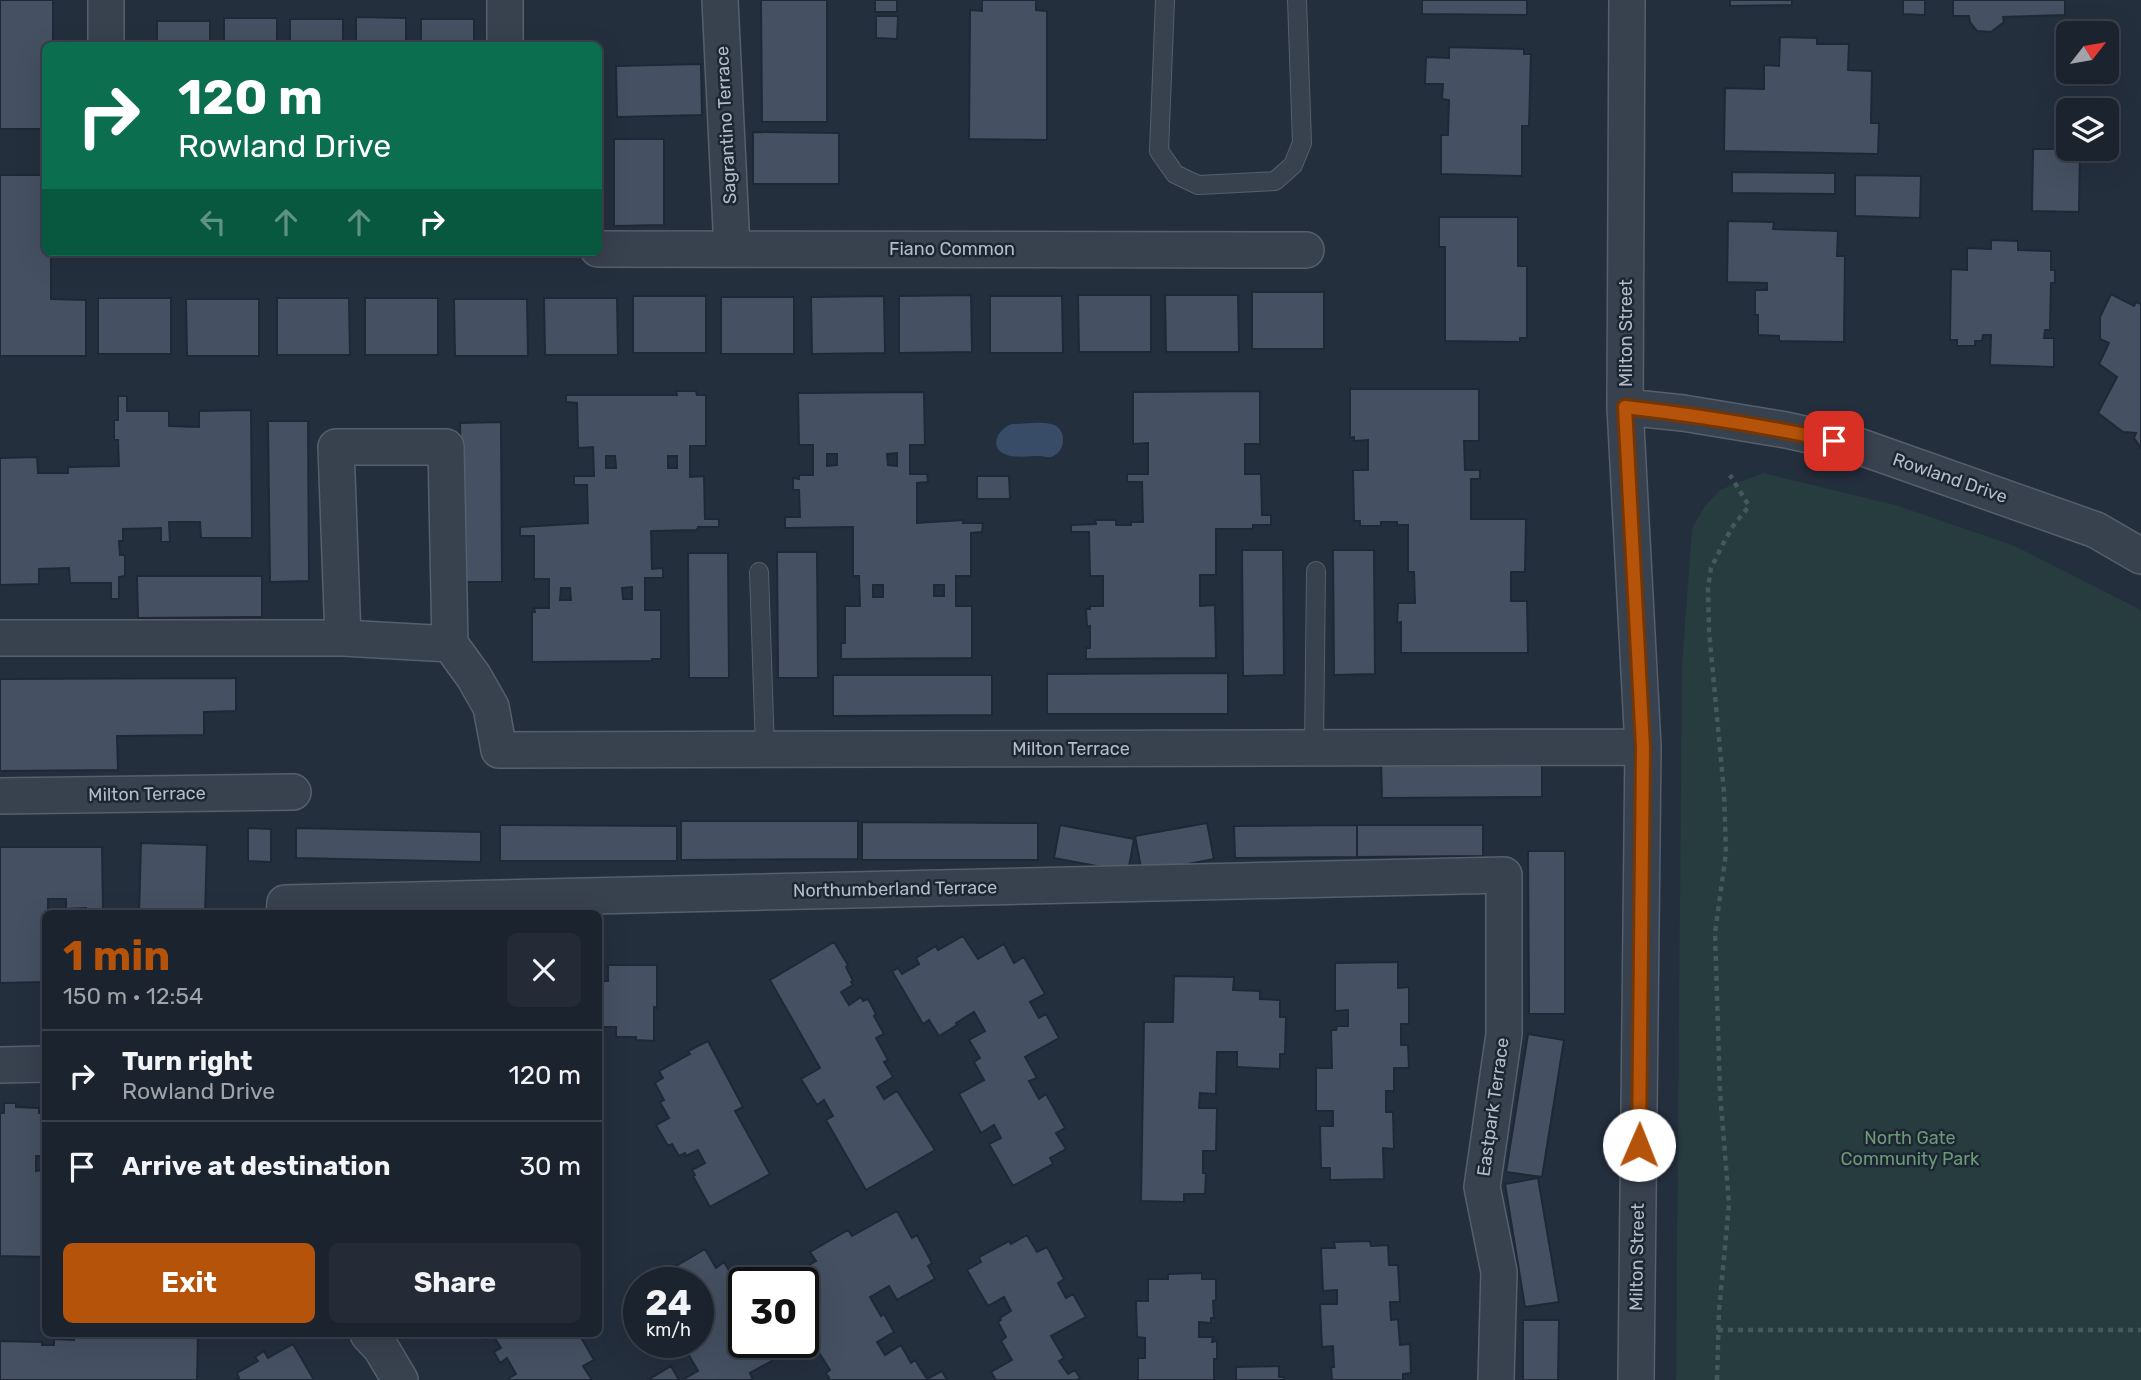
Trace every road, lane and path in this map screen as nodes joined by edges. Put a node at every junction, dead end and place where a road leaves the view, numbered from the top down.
1 (106, 0) edge
2 (505, 0) edge
3 (720, 0) edge
4 (1165, 0) edge
5 (1297, 0) edge
6 (1627, 0) edge
7 (106, 42) edge
8 (505, 42) edge
9 (602, 249) edge
10 (732, 249) junction
11 (1306, 250) dead end
12 (1625, 407) junction
13 (1730, 475) dead end
14 (2141, 556) edge
15 (1316, 571) dead end
16 (759, 572) dead end
17 (12, 638) edge
18 (343, 638) junction
19 (450, 643) junction
20 (1643, 747) junction
21 (1314, 748) junction
22 (765, 749) junction
23 (293, 792) dead end
24 (0, 796) edge
25 (1504, 875) joint
26 (285, 909) edge
27 (42, 1064) edge
28 (0, 1065) edge
29 (1718, 1330) junction
30 (2141, 1330) edge
31 (371, 1337) edge
32 (400, 1380) edge
33 (1496, 1380) edge
34 (1636, 1380) edge
35 (1717, 1380) edge

1 - 7 street
2 - 8 street
3 - 10 street, Sagrantino Terrace
4 - 5 lane
6 - 12 street, Milton Street
9 - 10 street, Fiano Common
10 - 11 street, Fiano Common
12 - 14 street, Rowland Drive
12 - 20 street, Milton Street
13 - 29 path
15 - 21 lane
16 - 22 lane
17 - 18 street
18 - 19 street
18 - 19 street
19 - 22 street, Milton Terrace
20 - 21 street, Milton Terrace
20 - 34 street, Milton Street
21 - 22 street, Milton Terrace
23 - 24 street, Milton Terrace
25 - 26 street, Northumberland Terrace
25 - 33 street, Eastpark Terrace
27 - 28 street
29 - 30 path
29 - 35 path
31 - 32 street

